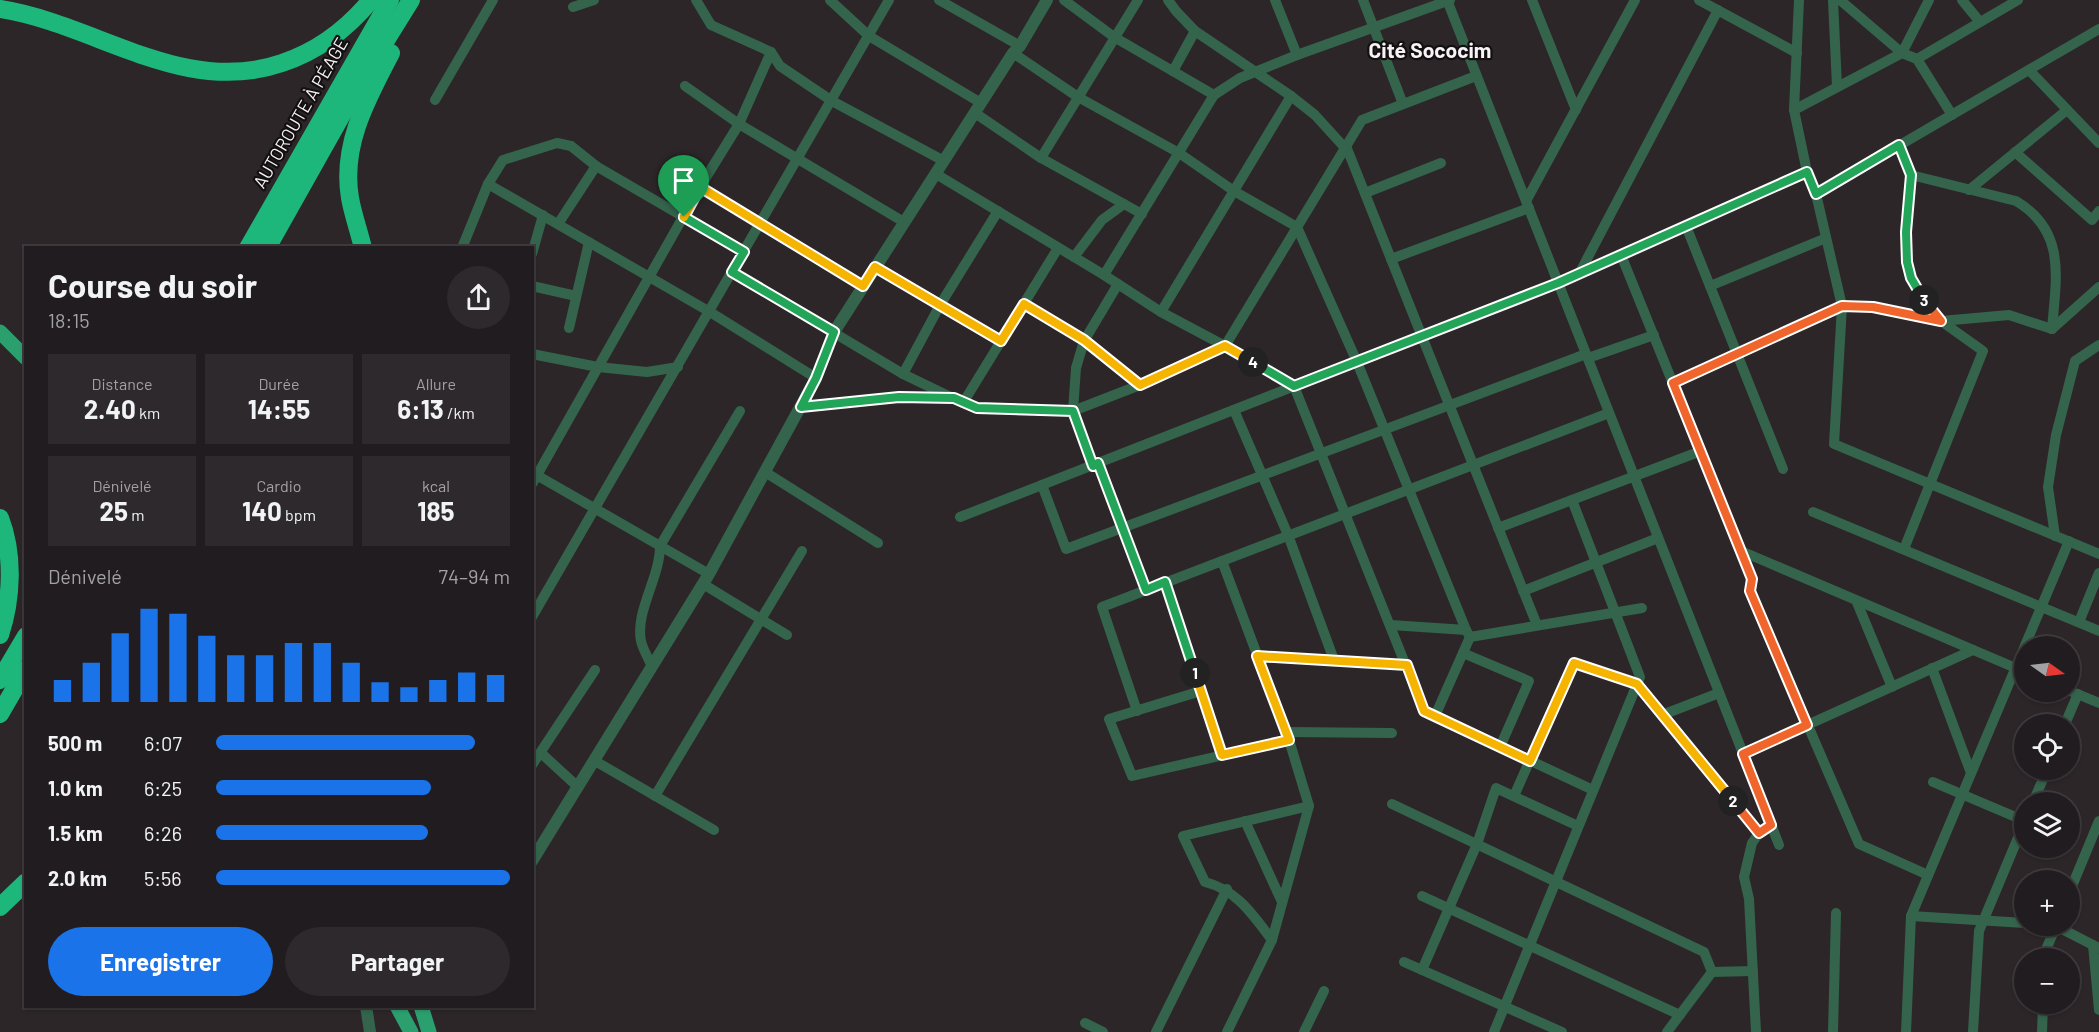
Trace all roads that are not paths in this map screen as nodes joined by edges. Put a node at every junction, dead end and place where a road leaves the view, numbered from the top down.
1 (371, 0) edge
2 (390, 0) edge
3 (411, 0) edge
4 (416, 0) edge
5 (493, 0) edge
6 (577, 0) edge
7 (594, 0) edge
8 (696, 0) edge
9 (830, 0) edge
10 (889, 0) edge
11 (939, 0) edge
12 (1047, 0) edge
13 (1064, 0) edge
14 (1138, 0) edge
15 (1168, 0) edge
16 (1275, 0) edge
17 (1363, 0) edge
18 (1448, 0) edge
19 (1532, 0) edge
20 (1635, 0) edge
21 (1700, 0) edge
22 (1799, 0) edge
23 (1833, 0) edge
24 (1840, 0) edge
25 (1929, 0) edge
26 (1962, 0) edge
27 (2019, 0) edge
28 (0, 9) edge
29 (1718, 10) junction
30 (1980, 22) junction
31 (1374, 27) junction
32 (2099, 29) edge
33 (1195, 31) junction
34 (869, 36) junction
35 (1114, 37) junction
36 (1016, 49) junction
37 (771, 52) junction
38 (1902, 52) junction
39 (1797, 54) junction
40 (1298, 55) junction
41 (1917, 59) junction
42 (2029, 70) junction
43 (1173, 71) junction
44 (1257, 71) junction
45 (1476, 75) junction
46 (685, 86) dead end
47 (1837, 87) junction
48 (1214, 95) junction
49 (1291, 96) junction
50 (1078, 97) junction
51 (435, 100) dead end
52 (832, 101) junction
53 (1403, 104) junction
54 (978, 108) junction
55 (1576, 110) junction
56 (1794, 110) junction
57 (2067, 110) junction
58 (1952, 115) junction
59 (739, 124) junction
60 (2099, 143) edge
61 (1899, 145) junction
62 (1345, 147) junction
63 (2015, 152) junction
64 (1179, 153) junction
65 (1041, 158) junction
66 (799, 159) junction
67 (944, 161) junction
68 (1441, 163) dead end
69 (596, 166) junction
70 (1807, 172) junction
71 (936, 174) junction
72 (1911, 175) junction
73 (488, 184) junction
74 (700, 187) junction
75 (1969, 190) junction
76 (1234, 191) junction
77 (1365, 193) junction
78 (1816, 194) junction
79 (1124, 204) junction
80 (1527, 205) junction
81 (998, 211) junction
82 (2099, 211) edge
83 (1142, 214) junction
84 (543, 215) junction
85 (684, 217) junction
86 (761, 222) junction
87 (904, 222) junction
88 (558, 224) junction
89 (1686, 226) junction
90 (1297, 227) junction
91 (1826, 238) junction
92 (589, 242) junction
93 (249, 246) edge
94 (268, 246) edge
95 (362, 246) edge
96 (463, 246) edge
97 (534, 247) edge
98 (1058, 248) junction
99 (744, 252) junction
100 (1621, 255) junction
101 (1074, 257) junction
102 (1391, 259) junction
103 (875, 267) junction
104 (732, 272) junction
105 (1579, 274) junction
106 (1104, 275) junction
107 (649, 278) junction
108 (1558, 283) junction
109 (1118, 284) junction
110 (534, 286) edge
111 (863, 286) junction
112 (1710, 286) junction
113 (2099, 287) edge
114 (576, 296) junction
115 (1024, 304) junction
116 (940, 305) junction
117 (1842, 306) junction
118 (710, 312) junction
119 (1161, 312) junction
120 (1941, 321) junction
121 (569, 328) dead end
122 (2052, 329) junction
123 (0, 332) edge
124 (834, 332) junction
125 (1654, 335) junction
126 (1422, 336) junction
127 (1084, 340) junction
128 (1001, 341) junction
129 (2099, 345) edge
130 (1225, 346) junction
131 (1737, 353) junction
132 (534, 354) edge
133 (24, 356) edge
134 (1587, 356) junction
135 (1357, 362) junction
136 (598, 367) junction
137 (678, 367) junction
138 (903, 374) junction
139 (816, 378) junction
140 (1673, 383) junction
141 (1140, 385) junction
142 (1294, 386) junction
143 (958, 401) junction
144 (1449, 405) junction
145 (801, 407) junction
146 (1234, 410) junction
147 (740, 411) dead end
148 (1073, 411) junction
149 (1609, 413) junction
150 (1385, 430) junction
151 (1701, 451) junction
152 (1322, 453) junction
153 (1095, 464) junction
154 (1473, 465) junction
155 (1783, 469) dead end
156 (765, 472) junction
157 (1262, 476) junction
158 (1634, 476) junction
159 (534, 477) edge
160 (1930, 484) junction
161 (1042, 485) junction
162 (1409, 489) junction
163 (1572, 500) junction
164 (595, 509) junction
165 (1813, 512) dead end
166 (1346, 513) junction
167 (960, 517) dead end
168 (0, 518) edge
169 (1123, 528) junction
170 (1498, 528) junction
171 (1288, 536) junction
172 (2055, 536) junction
173 (1658, 538) junction
174 (2069, 542) junction
175 (878, 543) dead end
176 (660, 546) junction
177 (1904, 549) junction
178 (802, 551) dead end
179 (1741, 551) junction
180 (2099, 554) edge
181 (1222, 561) junction
182 (1596, 562) junction
183 (2099, 573) edge
184 (706, 579) junction
185 (1165, 582) junction
186 (1146, 590) junction
187 (1523, 591) junction
188 (1856, 600) junction
189 (2042, 607) junction
190 (1642, 608) dead end
191 (1615, 612) junction
192 (534, 614) edge
193 (761, 619) junction
194 (2079, 622) junction
195 (1391, 625) junction
196 (1537, 625) junction
197 (2099, 630) edge
198 (1468, 633) junction
199 (787, 634) dead end
200 (0, 635) edge
201 (2032, 636) edge
202 (24, 639) edge
203 (1973, 650) junction
204 (1463, 653) junction
205 (1257, 656) junction
206 (1334, 660) junction
207 (1407, 665) junction
208 (652, 667) junction
209 (2014, 667) edge
210 (1932, 668) junction
211 (595, 670) dead end
212 (24, 672) edge
213 (0, 680) edge
214 (2014, 683) edge
215 (1637, 684) junction
216 (1892, 687) junction
217 (1201, 691) junction
218 (1719, 693) junction
219 (2080, 695) edge
220 (2099, 703) edge
221 (1137, 711) junction
222 (0, 714) edge
223 (1662, 715) junction
224 (1435, 716) junction
225 (1807, 725) junction
226 (1392, 733) dead end
227 (1287, 736) junction
228 (1500, 747) junction
229 (541, 753) junction
230 (1743, 754) junction
231 (1222, 755) junction
232 (595, 761) junction
233 (1530, 761) junction
234 (534, 762) edge
235 (1971, 773) junction
236 (1933, 782) dead end
237 (578, 787) junction
238 (1593, 790) junction
239 (1962, 795) junction
240 (655, 796) junction
241 (1514, 796) junction
242 (1392, 804) dead end
243 (1309, 806) junction
244 (2014, 816) edge
245 (1245, 821) junction
246 (2099, 821) edge
247 (1771, 825) junction
248 (1578, 826) junction
249 (714, 830) dead end
250 (1759, 833) junction
251 (1476, 844) junction
252 (1779, 845) dead end
253 (2014, 847) edge
254 (534, 858) edge
255 (2079, 870) edge
256 (1928, 875) junction
257 (1556, 882) junction
258 (24, 884) edge
259 (1227, 889) junction
260 (1422, 896) dead end
261 (1282, 902) junction
262 (0, 907) edge
263 (1449, 908) junction
264 (1836, 913) dead end
265 (1911, 916) junction
266 (1983, 921) junction
267 (2014, 922) edge
268 (2075, 936) edge
269 (1272, 940) junction
270 (1530, 945) junction
271 (2096, 947) edge
272 (1404, 962) dead end
273 (1422, 970) junction
274 (1753, 971) junction
275 (1712, 972) junction
276 (1324, 991) dead end
277 (1504, 1006) junction
278 (366, 1008) edge
279 (398, 1008) edge
280 (422, 1008) edge
281 (2099, 1010) edge
282 (2043, 1014) edge
283 (1680, 1015) junction
284 (1085, 1023) dead end
285 (370, 1032) edge
286 (411, 1032) edge
287 (429, 1032) edge
288 (1103, 1032) edge
289 (1156, 1032) edge
290 (1227, 1032) edge
291 (1304, 1032) edge
292 (1494, 1032) edge
293 (1562, 1032) edge
294 (1667, 1032) edge
295 (1756, 1032) edge
296 (1833, 1032) edge
297 (1906, 1032) edge
298 (1973, 1032) edge
299 (2042, 1032) edge

1 - 28 highway
2 - 93 highway, AUTOROUTE À PÉAGE
3 - 94 highway
4 - 95 highway
5 - 51 street
6 - 7 street
8 - 37 street
9 - 34 street
10 - 34 street
11 - 36 street
12 - 36 street
13 - 35 street
14 - 35 street
15 - 33 street
16 - 40 street
17 - 31 street
18 - 31 street
18 - 45 street
19 - 55 street
20 - 55 street
21 - 29 street
22 - 39 street
23 - 47 street
24 - 38 street
25 - 38 street
26 - 30 street
27 - 30 street
29 - 39 street
29 - 105 street
30 - 41 street
31 - 40 street
31 - 53 street
32 - 42 street
33 - 43 street
33 - 44 street
34 - 52 street
34 - 54 street
35 - 43 street
35 - 50 street
36 - 50 street
36 - 54 street
37 - 52 street
37 - 59 street
38 - 41 street
38 - 47 street
39 - 56 street
40 - 44 street
41 - 58 street
42 - 57 street
42 - 58 street
43 - 48 street
44 - 48 street
44 - 49 street
45 - 53 street
45 - 80 street
46 - 59 street
47 - 56 street
48 - 64 street
49 - 62 street
49 - 76 street
50 - 64 street
50 - 65 street
52 - 66 street
52 - 67 street
53 - 62 street
54 - 65 street
54 - 67 street
55 - 80 street
56 - 70 street
57 - 60 street
57 - 63 street
58 - 61 street
59 - 66 street
59 - 74 street
61 - 72 street
61 - 78 street
62 - 77 street
62 - 90 street
63 - 75 street
63 - 82 street
64 - 76 street
64 - 83 street
65 - 79 street
66 - 86 street
66 - 87 street
67 - 71 street
68 - 77 street
69 - 73 street
69 - 85 street
69 - 88 street
70 - 78 street
70 - 89 street
71 - 81 street
71 - 87 street
72 - 75 street
72 - 120 street
73 - 84 street
73 - 96 street
74 - 85 street
74 - 86 street
75 - 122 street
76 - 90 street
76 - 119 street
77 - 102 street
78 - 91 street
79 - 83 street
79 - 101 street
80 - 102 street
80 - 108 street
81 - 98 street
81 - 116 street
83 - 106 street
84 - 88 street
84 - 97 street
85 - 99 street
85 - 107 street
86 - 99 street
86 - 111 street
87 - 103 street
88 - 92 street
89 - 100 street
89 - 112 street
90 - 130 street
90 - 135 street
91 - 112 street
91 - 117 street
92 - 107 street
92 - 114 street
98 - 101 street
98 - 115 street
99 - 104 street
100 - 105 street
100 - 125 street
101 - 106 street
102 - 126 street
103 - 111 street
103 - 116 street
104 - 118 street
104 - 124 street
105 - 108 street
106 - 109 street
107 - 118 street
107 - 136 street
108 - 126 street
108 - 134 street
109 - 119 street
109 - 127 street
110 - 114 street
111 - 124 street
112 - 131 street
113 - 122 street
114 - 121 street
115 - 127 street
115 - 128 street
116 - 128 street
116 - 138 street
117 - 120 street
117 - 131 street
117 - 160 street
118 - 137 street
118 - 139 street
119 - 130 street
120 - 122 street
120 - 160 street
123 - 133 main road
124 - 138 street
124 - 139 street
125 - 134 street
125 - 140 street
126 - 135 street
126 - 144 street
127 - 141 street
127 - 148 street
128 - 143 street
129 - 172 street
130 - 141 street
130 - 142 street
131 - 140 street
131 - 155 street
132 - 136 street
134 - 144 street
134 - 149 street
135 - 142 street
135 - 150 street
136 - 137 street
136 - 159 street
137 - 164 street
138 - 143 street
139 - 145 street
140 - 151 street
141 - 148 street
142 - 146 street
142 - 152 street
143 - 145 street
143 - 148 street
144 - 150 street
144 - 154 street
145 - 156 street
146 - 153 street
146 - 157 street
147 - 176 street
148 - 153 street
149 - 154 street
149 - 158 street
150 - 152 street
150 - 162 street
151 - 158 street
151 - 179 street
152 - 157 street
152 - 166 street
153 - 161 street
153 - 169 street
154 - 162 street
154 - 170 street
156 - 175 street
156 - 184 street
157 - 169 street
157 - 171 street
158 - 163 street
158 - 173 street
159 - 164 street
160 - 172 street
160 - 177 street
161 - 167 street
161 - 169 street
162 - 166 street
162 - 198 street
163 - 170 street
163 - 182 street
164 - 176 street
164 - 192 street
165 - 177 street
166 - 171 street
166 - 195 street
168 - 200 highway
169 - 186 street
170 - 187 street
171 - 181 street
171 - 206 street
172 - 174 street
173 - 182 street
173 - 218 street
174 - 180 street
174 - 189 street
176 - 184 street
176 - 208 street
177 - 189 street
178 - 193 street
179 - 188 street
179 - 225 street
181 - 185 street
181 - 205 street
182 - 187 street
182 - 191 street
183 - 194 street
184 - 193 street
184 - 208 street
185 - 186 street
185 - 217 street
186 - 221 street
187 - 196 street
188 - 203 street
188 - 216 street
189 - 194 street
189 - 201 street
190 - 191 street
191 - 196 street
191 - 215 street
193 - 199 street
193 - 240 street
194 - 197 street
195 - 198 street
195 - 207 street
196 - 198 street
198 - 204 street
202 - 213 highway
203 - 209 street
203 - 210 street
204 - 224 street
204 - 228 street
205 - 206 street
205 - 227 street
206 - 207 street
207 - 224 street
208 - 232 street
210 - 216 street
210 - 235 street
211 - 229 street
212 - 222 highway
214 - 235 street
215 - 223 street
215 - 233 street
215 - 238 street
216 - 225 street
217 - 221 street
217 - 231 street
218 - 223 street
218 - 230 street
219 - 220 street
221 - 231 street
223 - 250 street
224 - 228 street
225 - 230 street
225 - 256 street
226 - 227 street
227 - 231 street
227 - 243 street
228 - 233 street
229 - 234 street
229 - 237 street
230 - 247 street
232 - 237 street
232 - 240 street
233 - 238 street
233 - 241 street
235 - 239 street
236 - 239 street
237 - 254 street
238 - 248 street
239 - 244 street
239 - 256 street
240 - 249 street
241 - 248 street
241 - 251 street
242 - 251 street
243 - 245 street
243 - 261 street
245 - 259 street
245 - 261 street
246 - 255 street
247 - 250 street
247 - 252 street
248 - 257 street
250 - 274 street
251 - 257 street
251 - 263 street
253 - 266 street
256 - 265 street
257 - 270 street
257 - 275 street
258 - 262 highway
259 - 269 street
259 - 289 street
260 - 263 street
261 - 269 street
263 - 270 street
263 - 273 street
264 - 296 street
265 - 266 street
265 - 297 street
266 - 267 street
266 - 298 street
268 - 271 street
269 - 290 street
270 - 277 street
270 - 283 street
271 - 281 street
272 - 273 street
273 - 277 street
274 - 275 street
274 - 295 street
275 - 283 street
276 - 291 street
277 - 292 street
277 - 293 street
278 - 285 street
279 - 286 main road
280 - 287 main road
282 - 299 street
283 - 294 street
284 - 288 street

